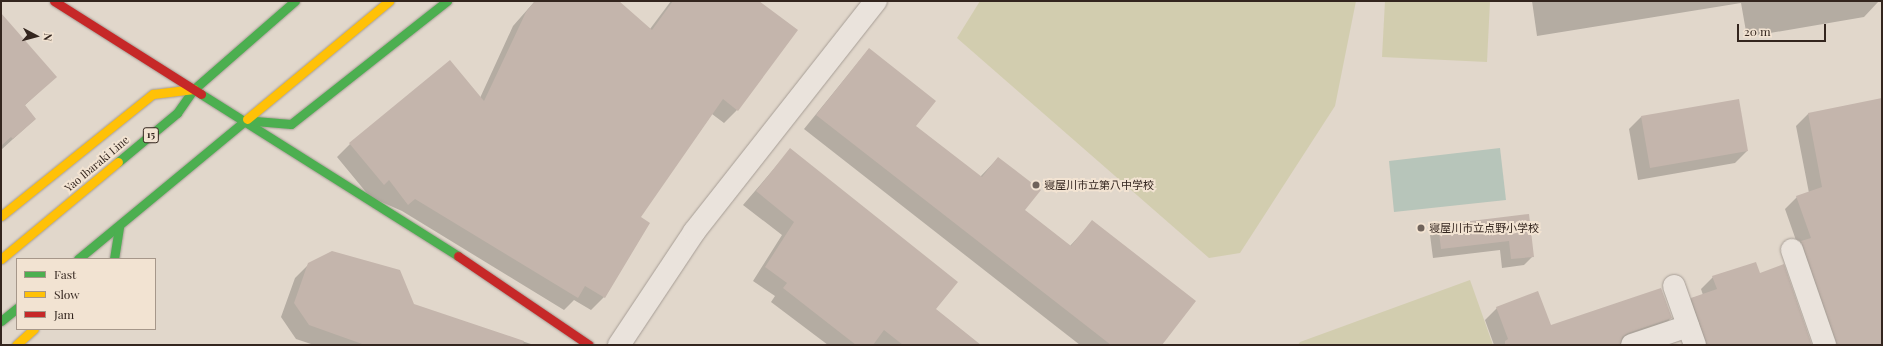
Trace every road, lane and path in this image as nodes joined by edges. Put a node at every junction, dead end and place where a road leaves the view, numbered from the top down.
1 (54, 1) edge
2 (389, 1) edge
3 (447, 1) edge
4 (876, 1) edge
5 (295, 2) edge
6 (194, 89) junction
7 (243, 120) junction
8 (1, 216) edge
9 (119, 226) junction
10 (1792, 250) dead end
11 (79, 258) edge
12 (114, 258) edge
13 (1, 259) edge
14 (1674, 286) dead end
15 (16, 309) edge
16 (1, 321) edge
17 (33, 330) edge
18 (1692, 335) edge
19 (585, 344) edge
20 (16, 345) edge
21 (619, 345) edge
22 (1632, 345) edge
23 (1825, 345) edge

1 - 6 main road
2 - 7 main road
3 - 7 main road
4 - 21 street
5 - 6 main road, Yao Ibaraki Line / 15
6 - 7 main road
6 - 8 main road
6 - 13 main road, Yao Ibaraki Line / 15
7 - 9 main road
7 - 19 main road
9 - 11 main road
9 - 12 main road
10 - 23 street
14 - 18 street
15 - 16 main road
17 - 20 main road
18 - 22 street

